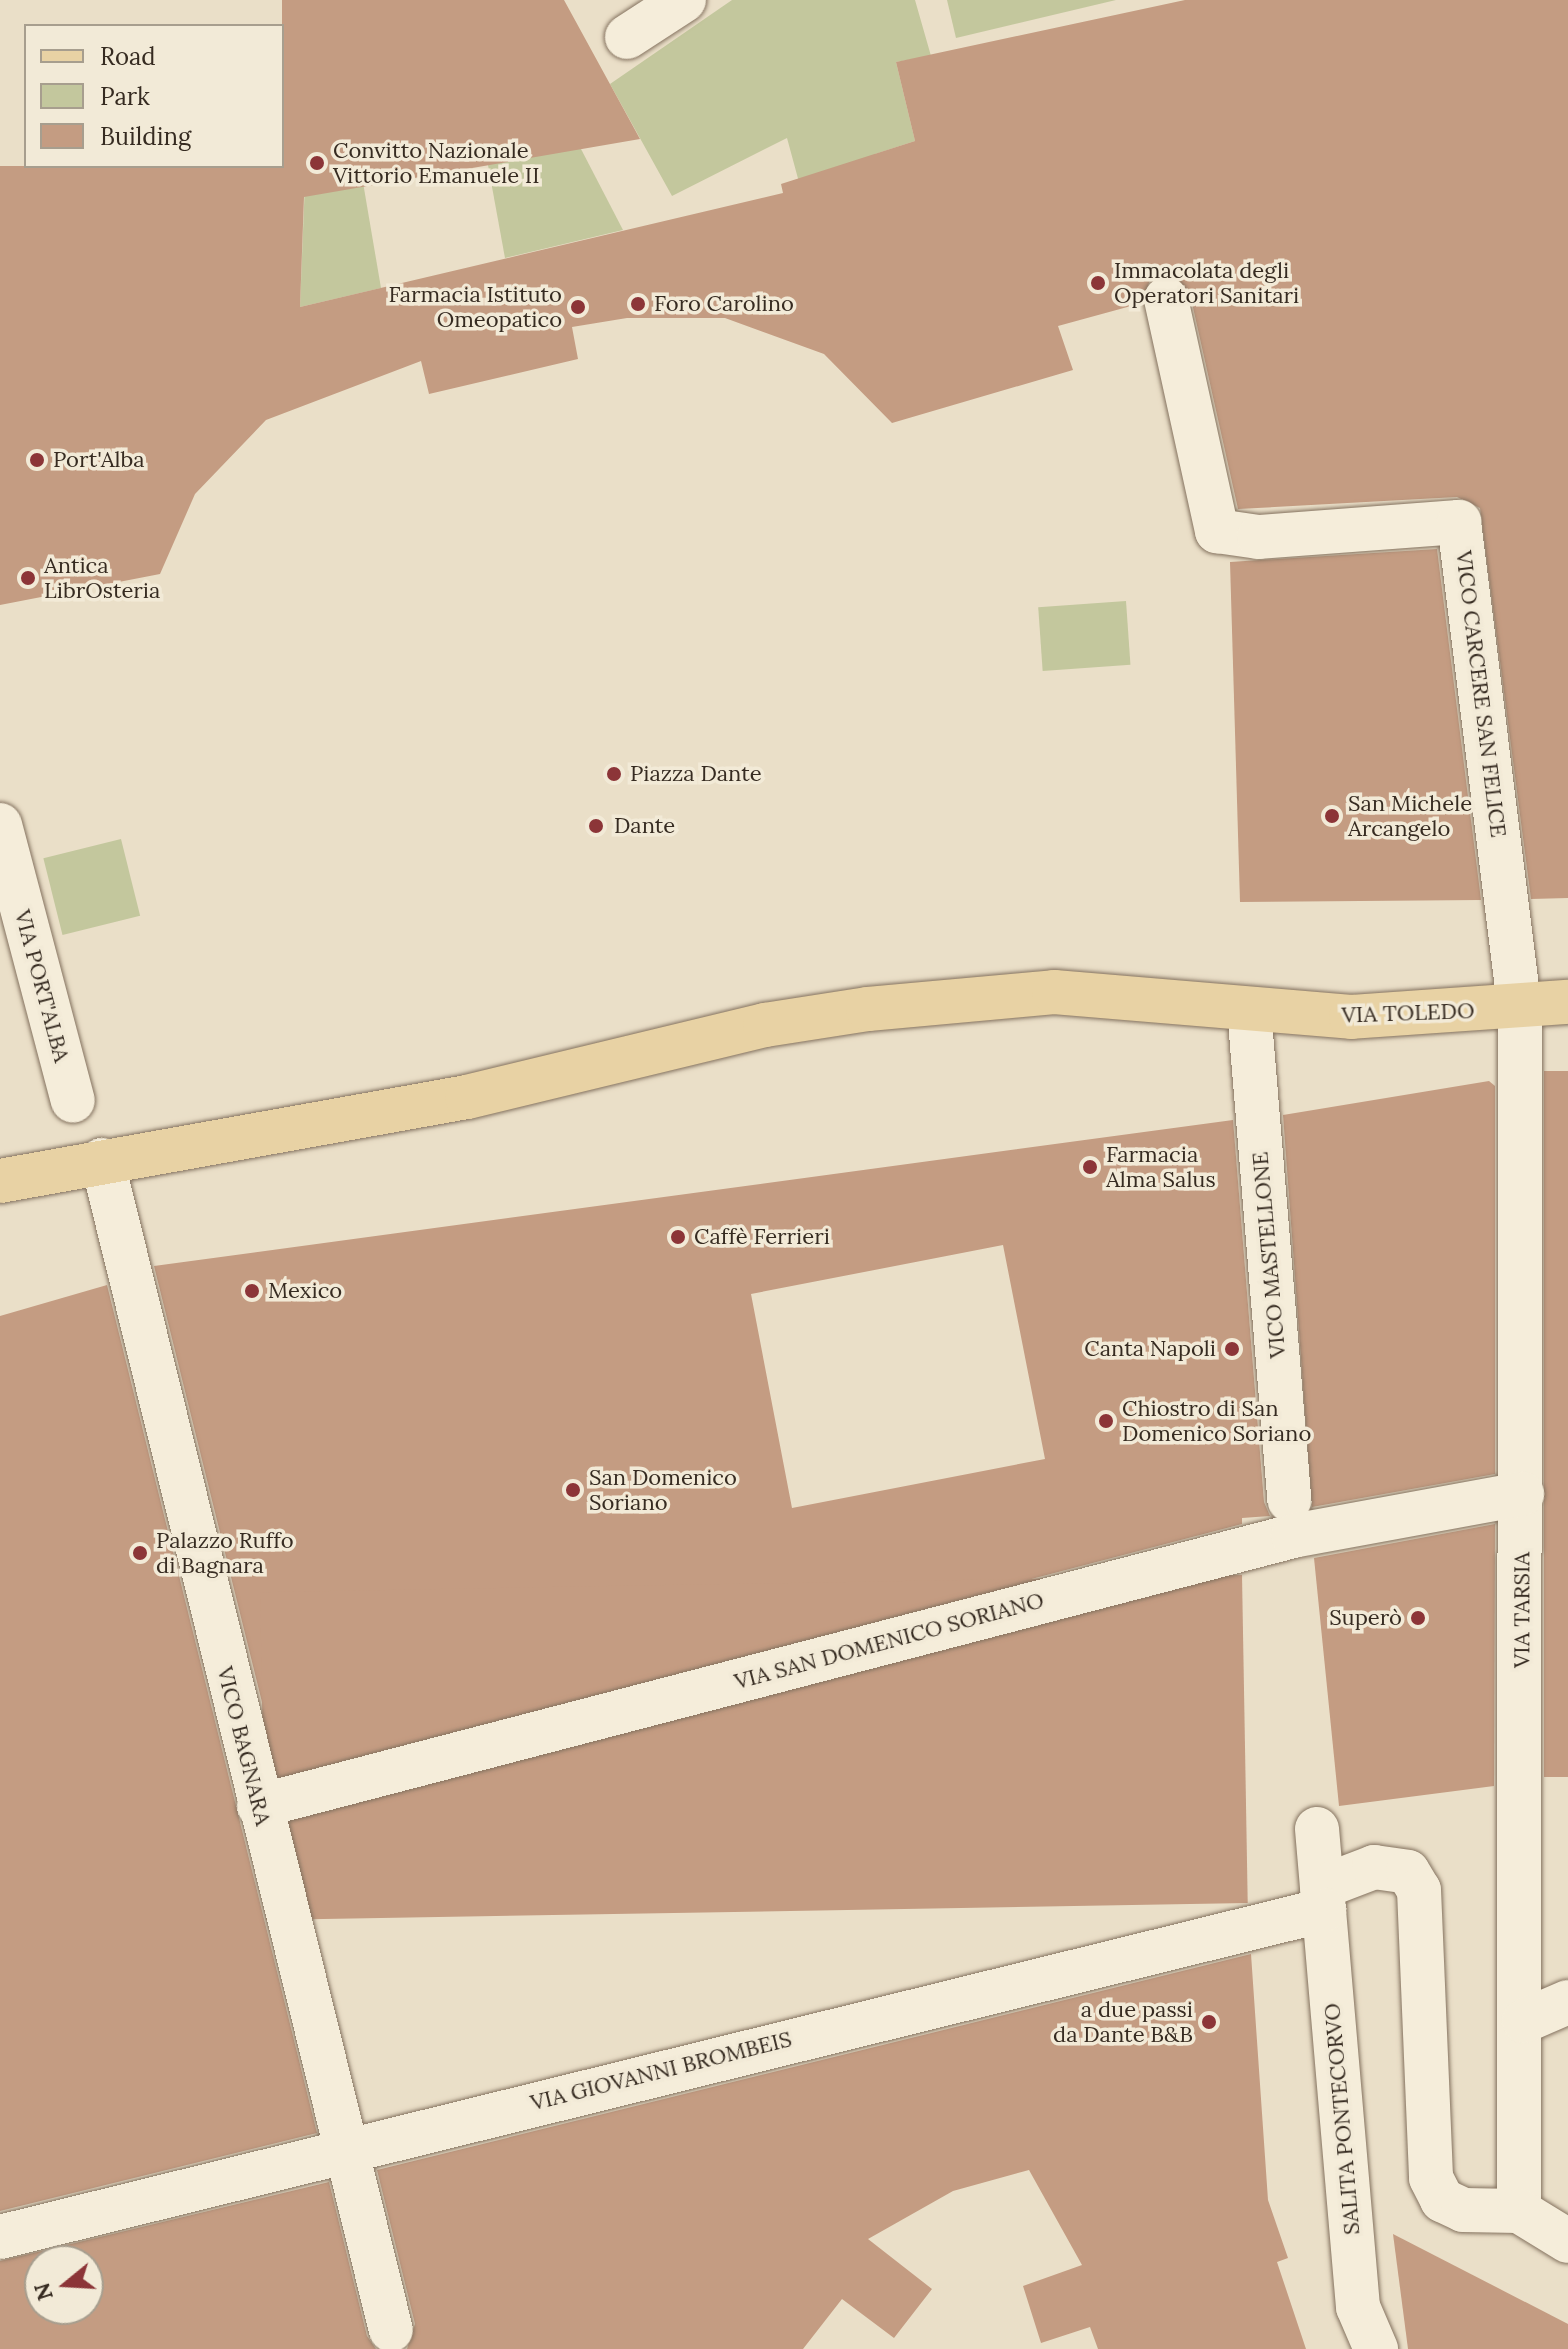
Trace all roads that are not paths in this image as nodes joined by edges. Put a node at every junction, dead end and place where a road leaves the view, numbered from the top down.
1 (684, 0) edge
2 (627, 37) dead end
3 (1166, 299) dead end
4 (0, 825) edge
5 (1568, 1002) edge
6 (1249, 1009) junction
7 (1520, 1009) junction
8 (73, 1101) dead end
9 (102, 1160) junction
10 (0, 1181) edge
11 (1522, 1494) junction
12 (1289, 1500) dead end
13 (259, 1806) junction
14 (1317, 1829) dead end
15 (1323, 1898) junction
16 (1568, 2002) edge
17 (1524, 2021) junction
18 (344, 2151) junction
19 (1519, 2211) junction
20 (0, 2237) edge
21 (1568, 2241) edge
22 (391, 2330) dead end
23 (1376, 2349) edge

1 - 2 street
3 - 7 street, VICO CARCERE SAN FELICE
4 - 8 street, VIA PORT'ALBA
5 - 7 main road, VIA TOLEDO
6 - 7 main road, VIA TOLEDO
6 - 9 main road
6 - 12 street, VICO MASTELLONE
7 - 11 street, VIA TARSIA
9 - 10 main road
9 - 13 street, VICO BAGNARA
11 - 13 street, VIA SAN DOMENICO SORIANO
11 - 17 street, VIA TARSIA
13 - 18 street, VICO BAGNARA
14 - 15 street
15 - 18 street, VIA GIOVANNI BROMBEIS
15 - 19 street
15 - 23 street, SALITA PONTECORVO
16 - 17 street
17 - 19 street, VIA TARSIA
18 - 20 street, VIA GIOVANNI BROMBEIS
18 - 22 street, VICO BAGNARA
19 - 21 street

